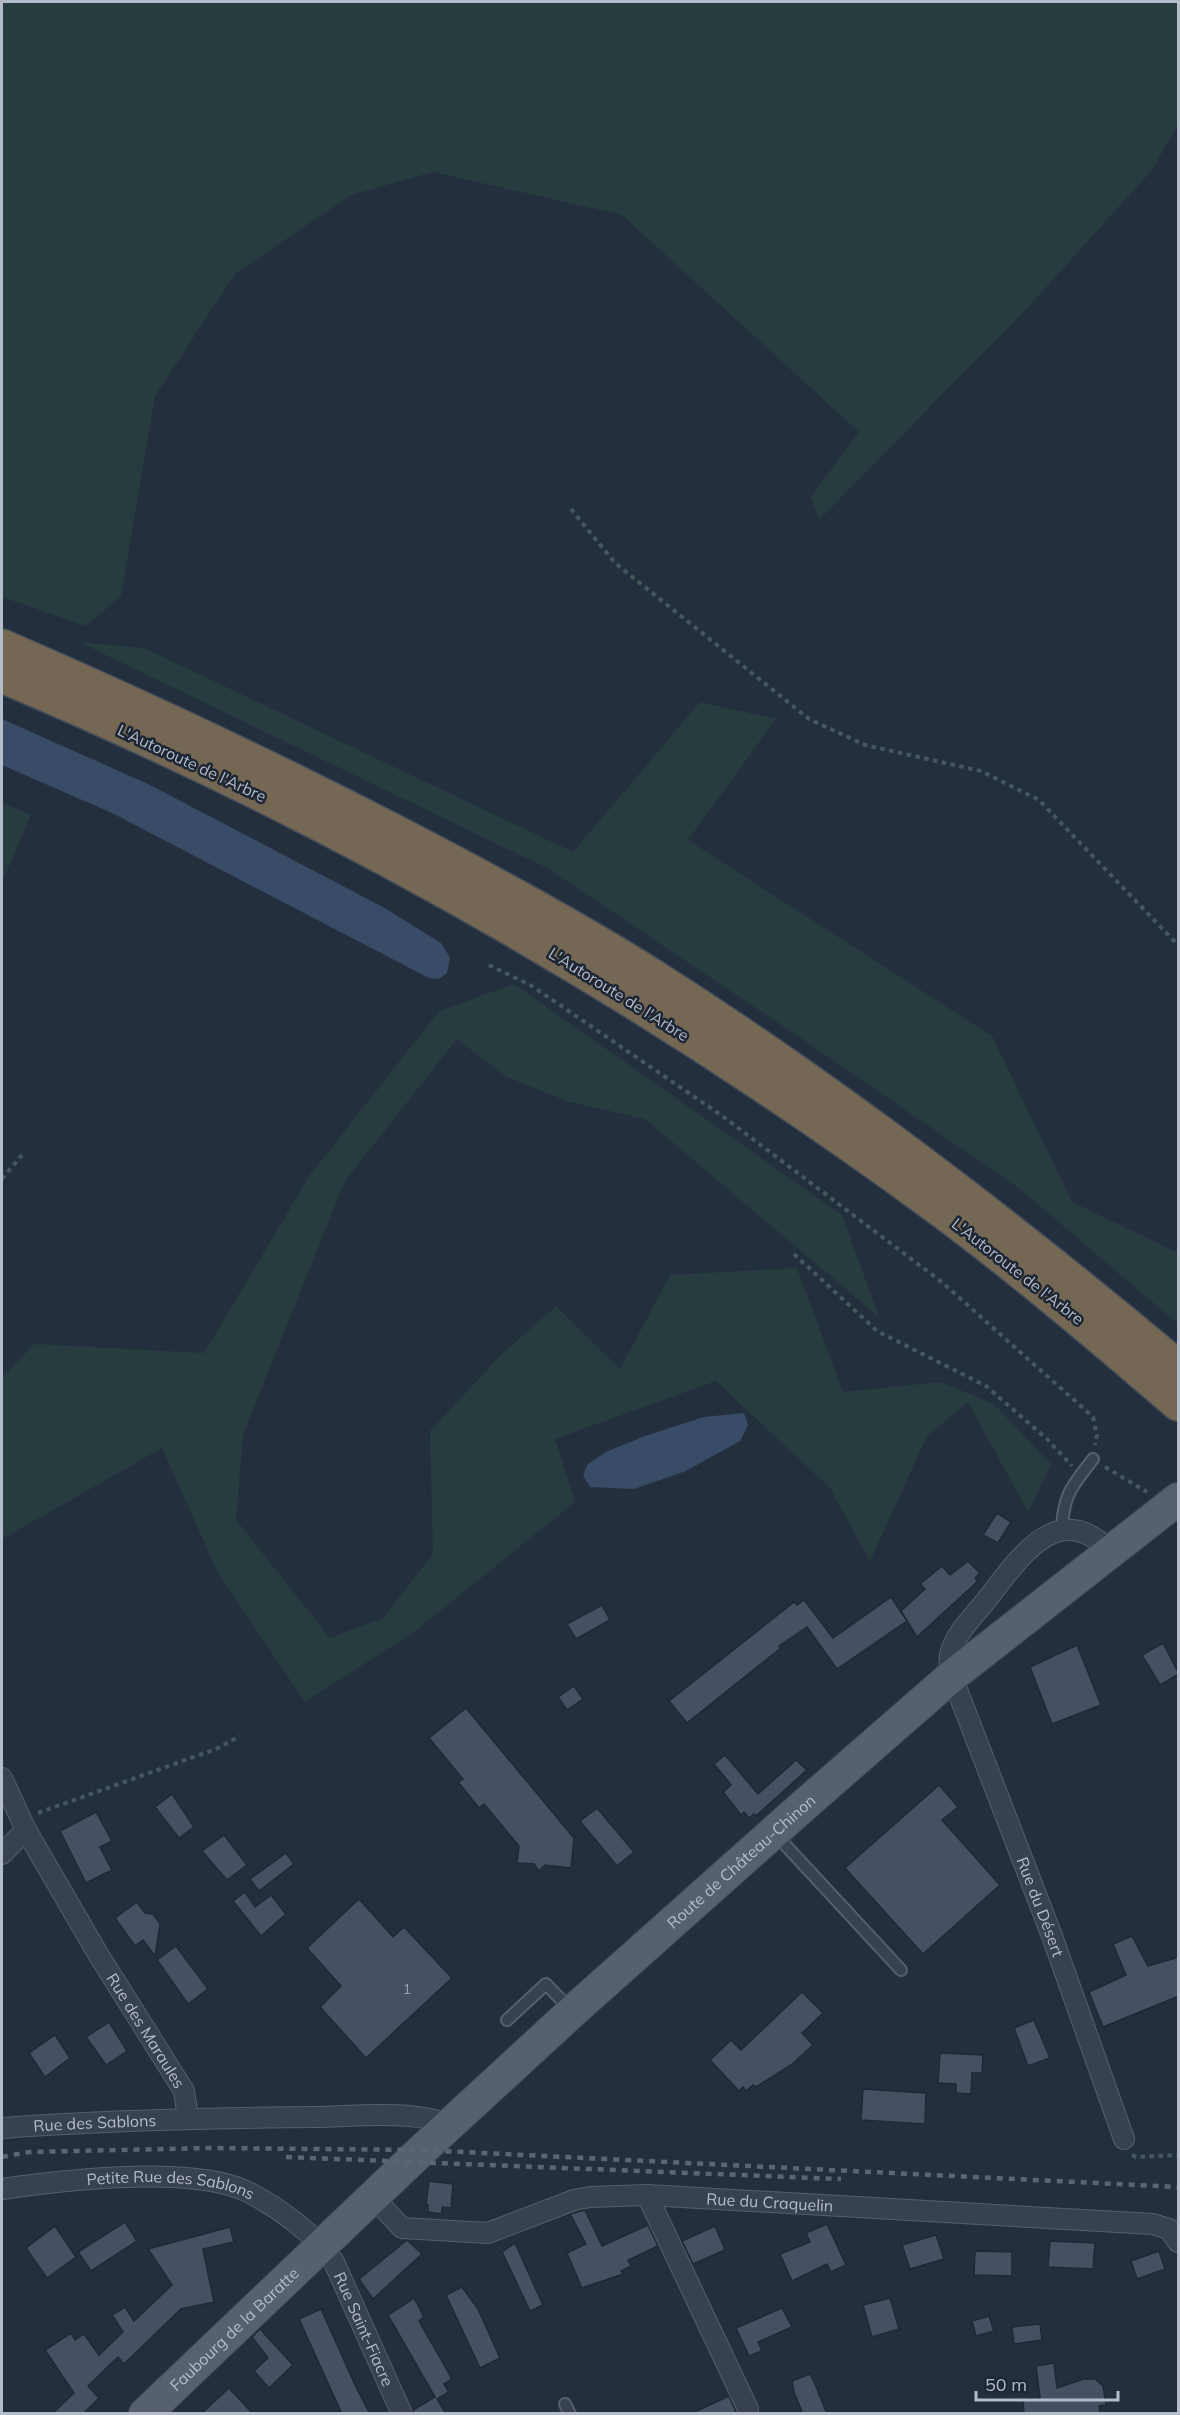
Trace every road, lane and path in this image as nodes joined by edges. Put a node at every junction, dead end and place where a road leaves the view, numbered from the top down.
1 (571, 509) dead end
2 (2, 646) edge
3 (2, 676) edge
4 (1179, 945) edge
5 (489, 965) dead end
6 (22, 1155) dead end
7 (2, 1179) edge
8 (794, 1254) dead end
9 (1179, 1367) edge
10 (1179, 1404) edge
11 (1093, 1459) junction
12 (1081, 1475) junction
13 (1174, 1502) edge
14 (1062, 1530) junction
15 (1110, 1551) junction
16 (952, 1676) junction
17 (240, 1736) dead end
18 (2, 1778) edge
19 (23, 1824) junction
20 (774, 1833) junction
21 (2, 1854) edge
22 (902, 1970) dead end
23 (573, 2011) junction
24 (507, 2020) dead end
25 (188, 2118) junction
26 (449, 2125) junction
27 (2, 2128) edge
28 (1124, 2139) joint
29 (1179, 2155) edge
30 (2, 2189) edge
31 (647, 2195) junction
32 (373, 2197) junction
33 (1175, 2232) edge
34 (323, 2245) junction
35 (748, 2409) dead end
36 (145, 2414) edge
37 (402, 2414) edge

1 - 4 path
2 - 9 highway, L'Autoroute de l'Arbre
3 - 10 highway, L'Autoroute de l'Arbre
5 - 11 path
6 - 7 path
8 - 12 path
11 - 12 lane
11 - 13 path
12 - 14 lane
13 - 15 main road, Route de Château-Chinon
14 - 15 street
14 - 16 street
15 - 16 main road, Route de Château-Chinon
16 - 20 main road, Route de Château-Chinon
16 - 28 street, Rue du Désert
17 - 19 path
18 - 19 street, Rue des Maraules
19 - 21 street
19 - 25 street, Rue des Maraules
20 - 22 lane
20 - 23 main road, Route de Château-Chinon
23 - 24 lane
23 - 26 main road, Route de Château-Chinon
25 - 26 street
25 - 27 street, Rue des Sablons
26 - 32 main road, Route de Château-Chinon
28 - 29 path
30 - 34 street, Petite Rue des Sablons
31 - 32 street, Rue du Craquelin
31 - 33 street, Rue du Craquelin
31 - 35 street
32 - 34 main road, Route de Château-Chinon
34 - 36 main road, Faubourg de la Baratte
34 - 37 street, Rue Saint-Fiacre

